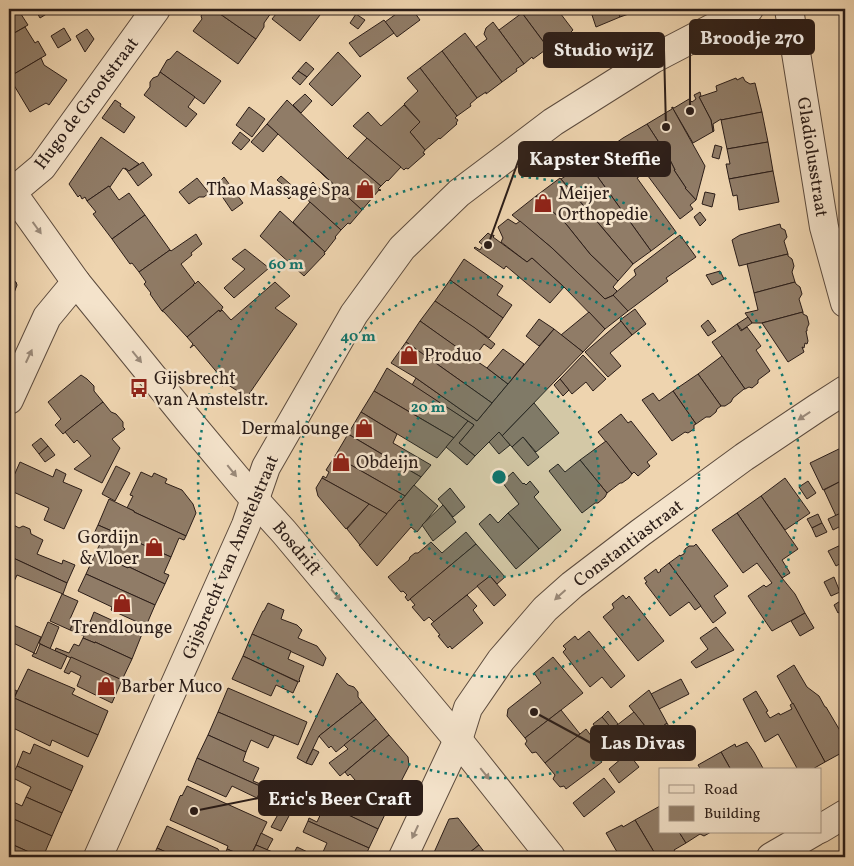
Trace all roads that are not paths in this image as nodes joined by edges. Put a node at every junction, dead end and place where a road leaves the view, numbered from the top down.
1 (156, 9) edge
2 (748, 9) edge
3 (788, 9) edge
4 (10, 191) edge
5 (76, 282) junction
6 (845, 303) edge
7 (845, 390) edge
8 (9, 400) edge
9 (254, 499) junction
10 (458, 740) junction
11 (845, 814) edge
12 (822, 828) edge
13 (811, 834) edge
14 (98, 857) edge
15 (403, 857) edge
16 (551, 857) edge
17 (771, 857) edge

1 - 4 street, Hugo de Grootstraat
2 - 9 street, Gijsbrecht van Amstelstraat
3 - 6 street, Gladiolusstraat
4 -> 5 street, Bosdrift
8 -> 5 street
5 -> 9 street, Bosdrift
7 -> 10 street, Constantiastraat
9 -> 10 street, Bosdrift
9 - 14 street, Gijsbrecht van Amstelstraat
10 -> 15 street, Constantiastraat
10 -> 16 street, Bosdrift
11 - 12 street
13 - 17 street

